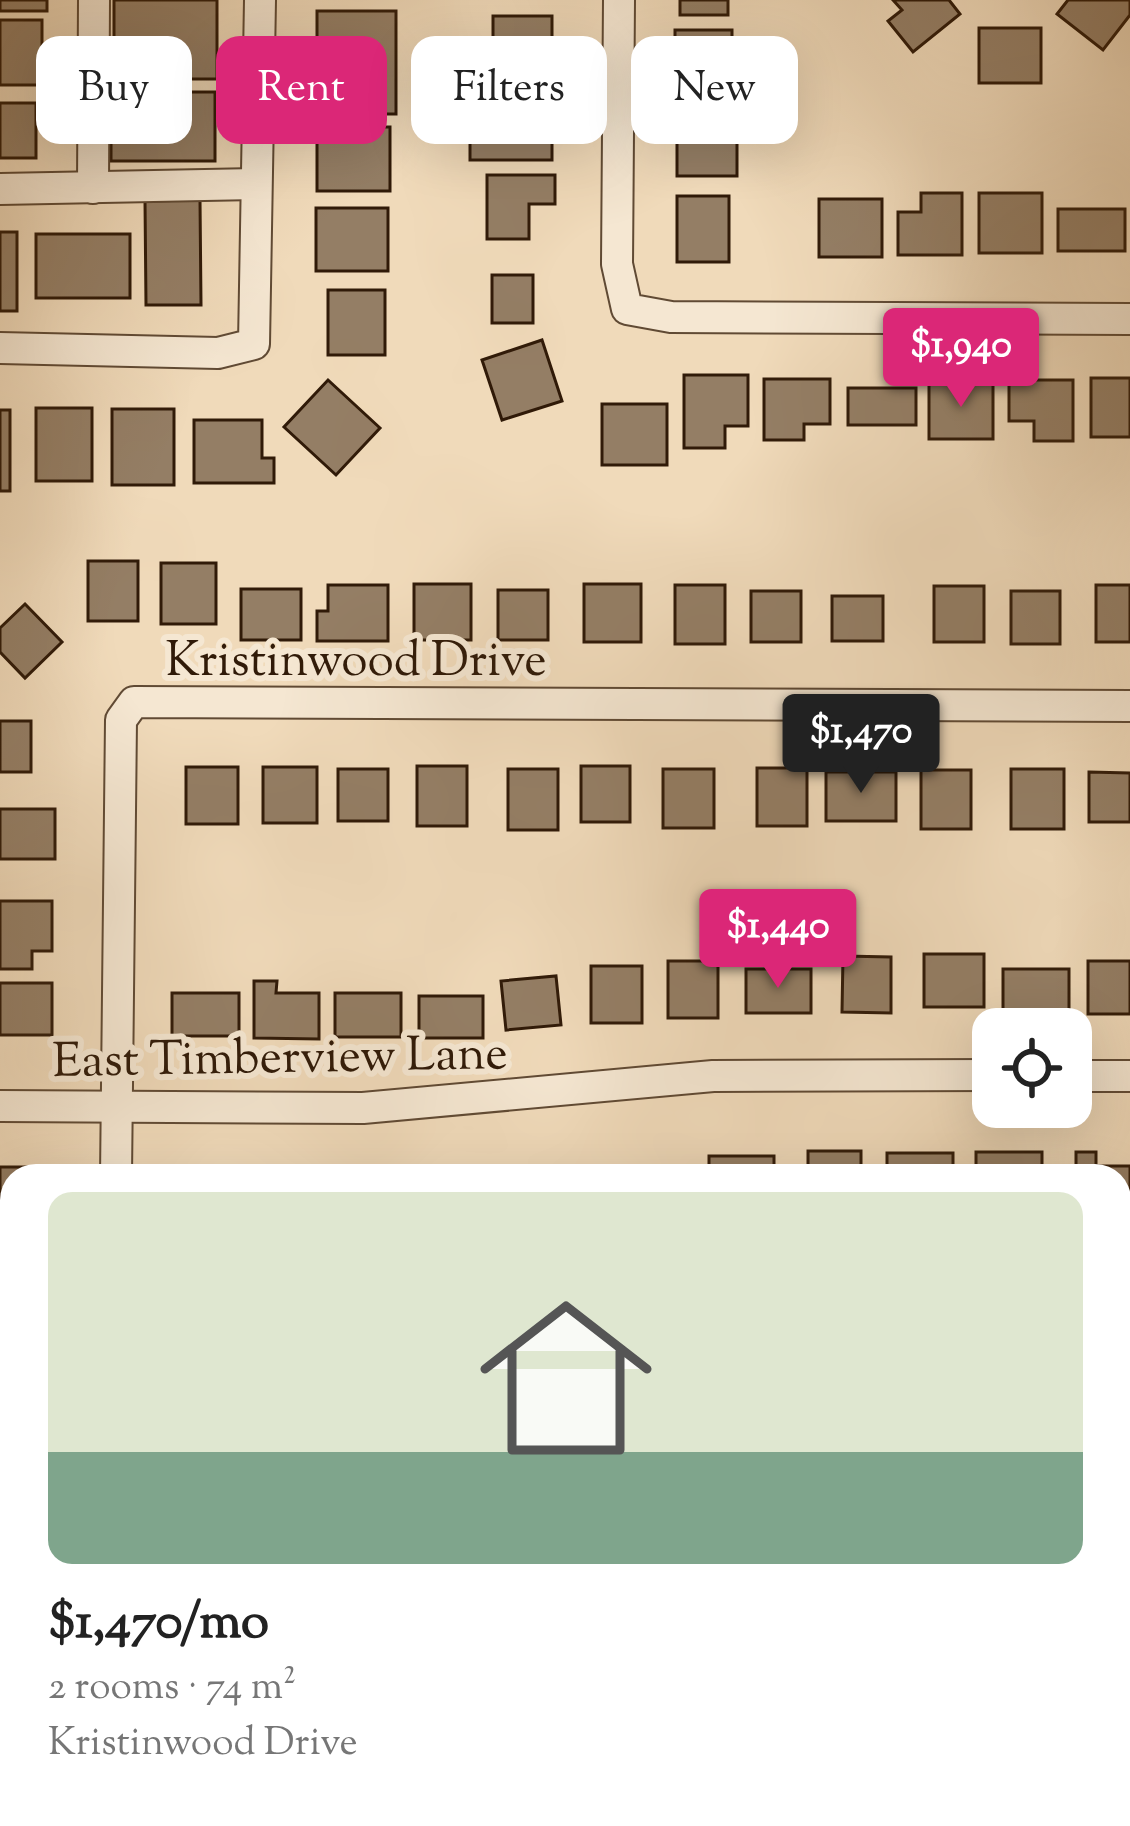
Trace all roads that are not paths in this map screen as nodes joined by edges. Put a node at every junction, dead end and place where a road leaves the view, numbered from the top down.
1 (94, 0) edge
2 (260, 0) edge
3 (620, 0) edge
4 (256, 184) junction
5 (93, 188) junction
6 (0, 189) edge
7 (1130, 319) edge
8 (0, 348) edge
9 (1130, 706) edge
10 (972, 1075) edge
11 (1092, 1076) edge
12 (1130, 1076) edge
13 (0, 1106) edge
14 (115, 1107) junction
15 (116, 1164) edge

1 - 5 street
2 - 4 street
3 - 7 street
4 - 5 street
4 - 8 street
5 - 6 street
9 - 14 street, Kristinwood Drive
10 - 14 street, East Timberview Lane
11 - 12 street
13 - 14 street, East Timberview Lane
14 - 15 street, Kristinwood Drive

